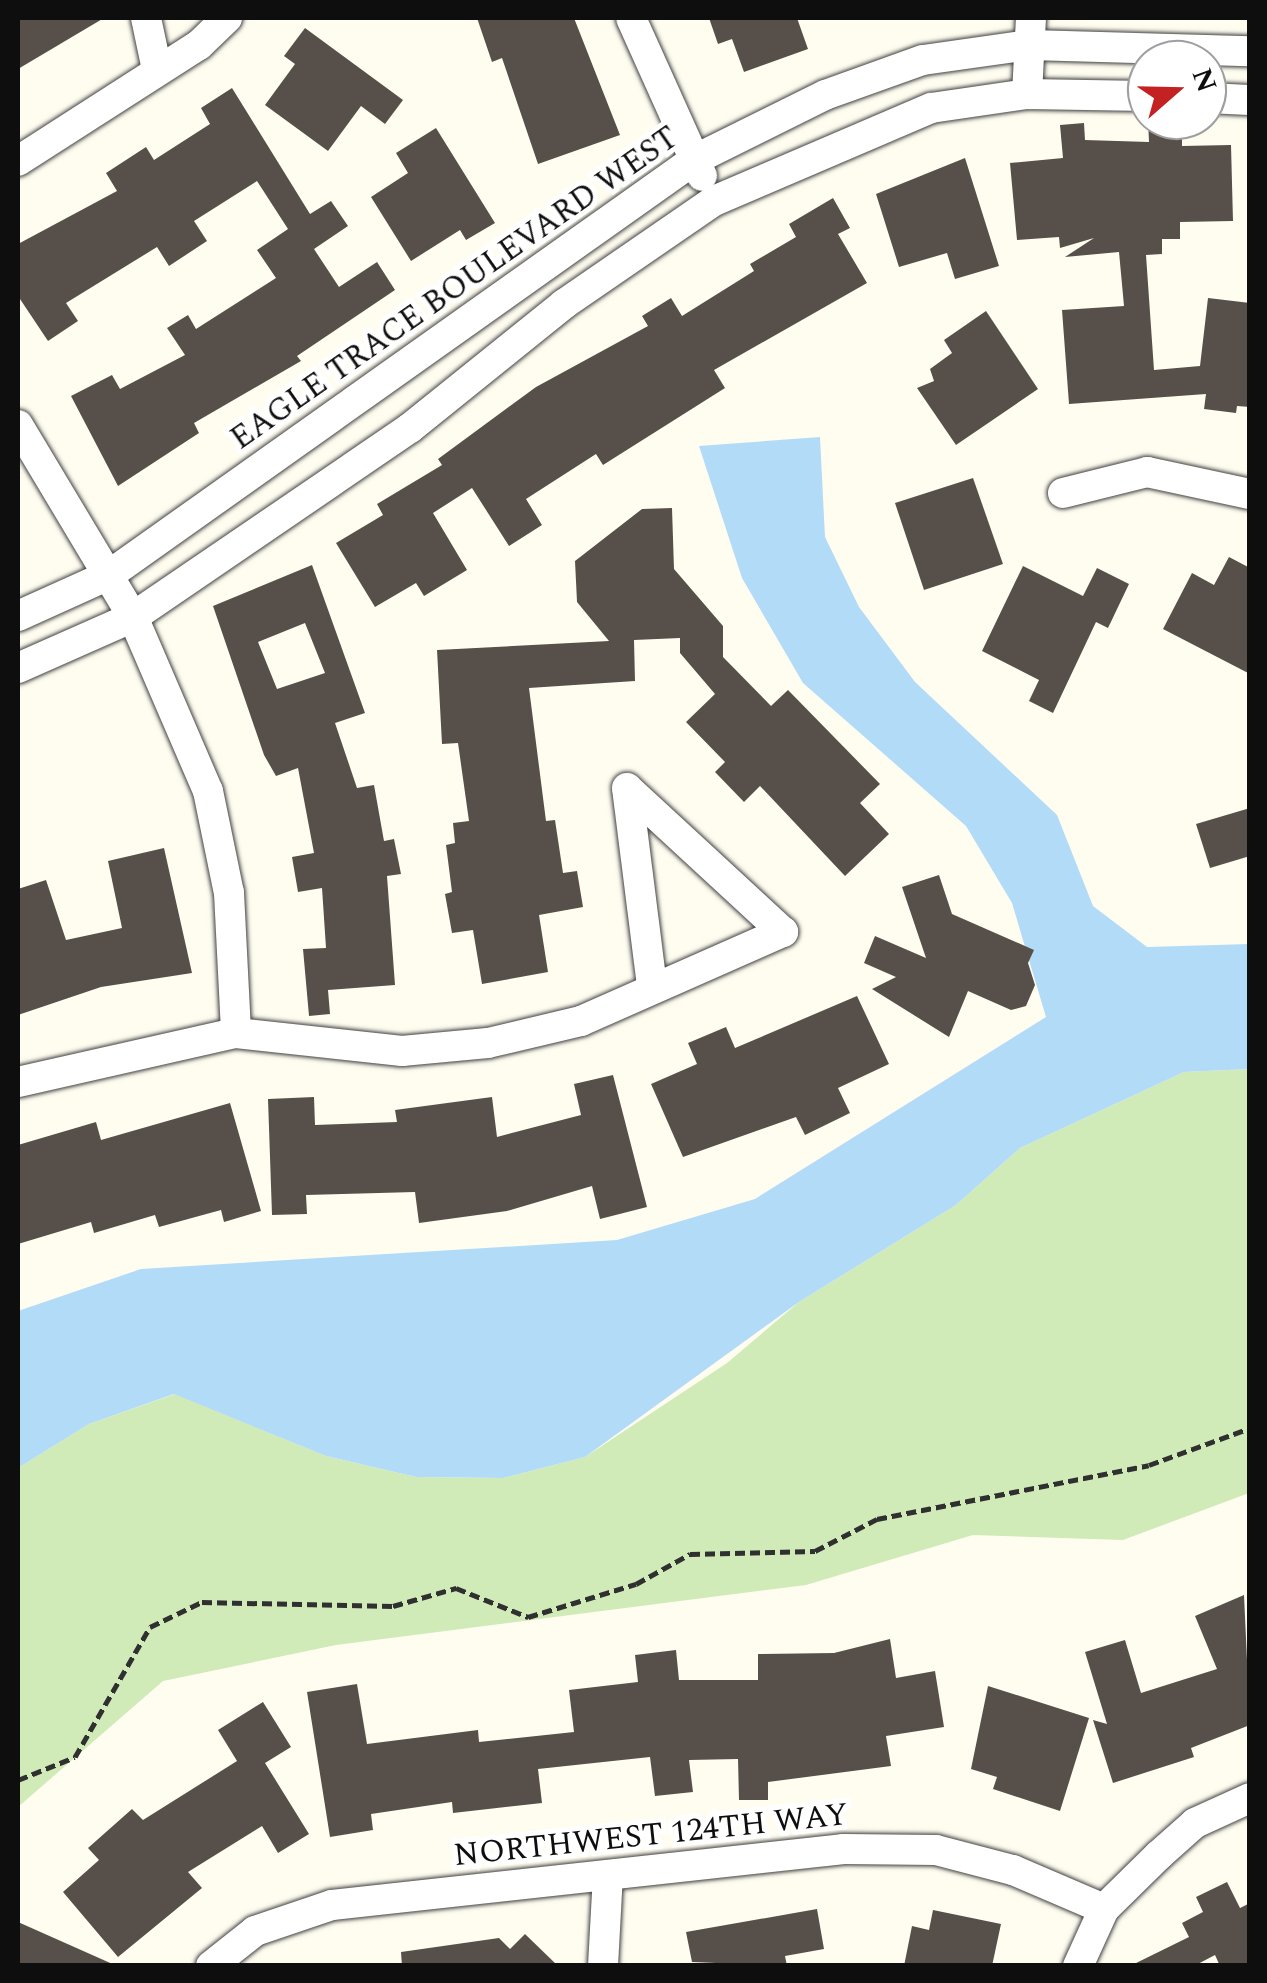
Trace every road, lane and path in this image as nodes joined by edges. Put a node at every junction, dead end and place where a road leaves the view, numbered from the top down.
1 (146, 18) edge
2 (227, 18) edge
3 (631, 18) edge
4 (1030, 31) edge
5 (1250, 51) edge
6 (156, 65) junction
7 (1027, 94) junction
8 (1127, 96) edge
9 (694, 160) junction
10 (18, 161) edge
11 (714, 201) junction
12 (18, 425) edge
13 (1063, 493) dead end
14 (1250, 494) edge
15 (109, 576) junction
16 (18, 616) edge
17 (134, 617) junction
18 (18, 668) edge
19 (652, 987) junction
20 (236, 1033) junction
21 (18, 1082) edge
22 (1250, 1428) edge
23 (18, 1780) edge
24 (1250, 1798) edge
25 (608, 1876) junction
26 (1104, 1909) junction
27 (210, 1966) edge
28 (604, 1966) edge
29 (1078, 1966) edge

1 - 6 street
2 - 6 street
3 - 9 street
4 - 5 street, EAGLE TRACE BOULEVARD WEST
4 - 7 street
4 - 9 street, EAGLE TRACE BOULEVARD WEST
6 - 10 street
7 - 8 street
7 - 11 street
9 - 11 street
9 - 15 street, EAGLE TRACE BOULEVARD WEST
11 - 17 street
12 - 15 street
13 - 14 street
15 - 16 street, EAGLE TRACE BOULEVARD WEST
15 - 17 street
17 - 18 street
17 - 20 street
19 - 19 street
19 - 20 street
20 - 21 street
22 - 23 path
24 - 26 street
25 - 26 street, NORTHWEST 124TH WAY
25 - 27 street, NORTHWEST 124TH WAY
25 - 28 street
26 - 29 street

